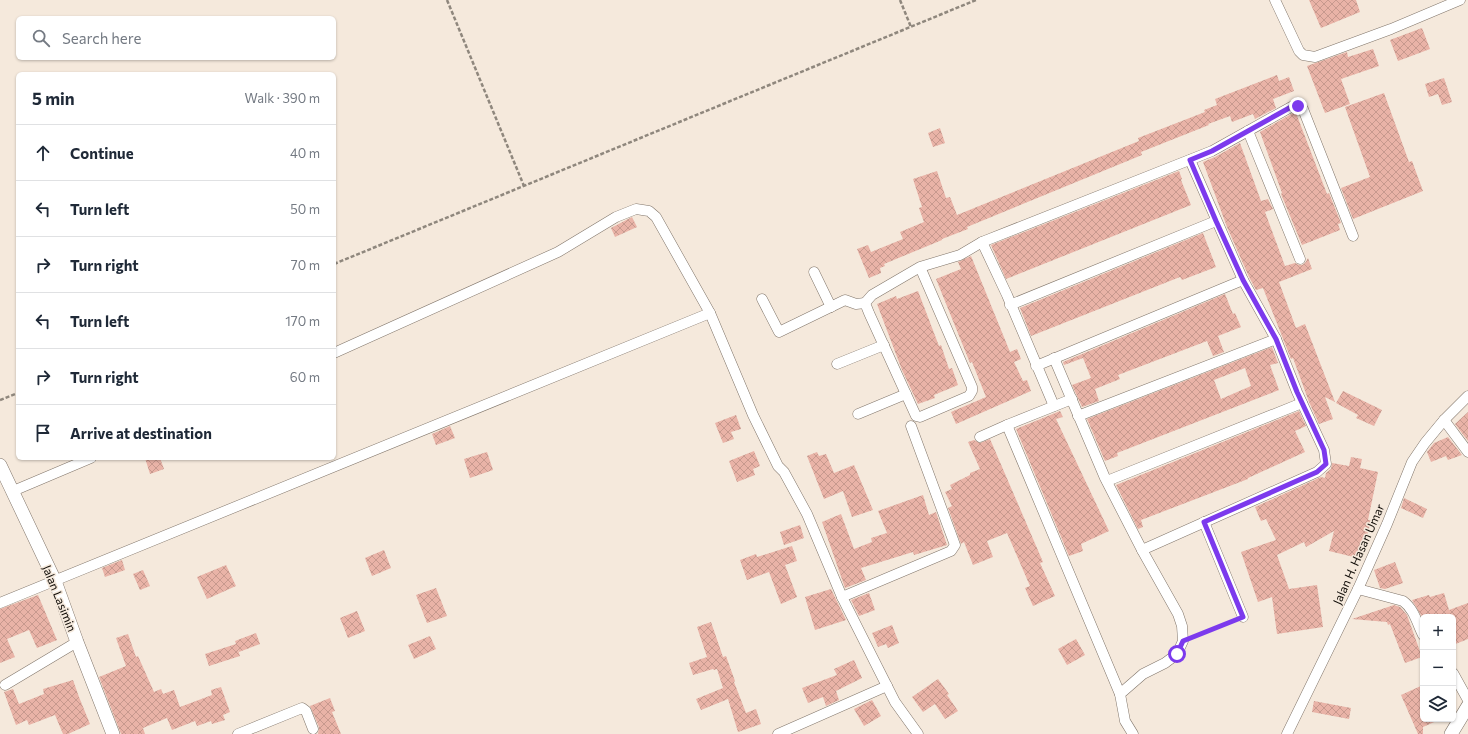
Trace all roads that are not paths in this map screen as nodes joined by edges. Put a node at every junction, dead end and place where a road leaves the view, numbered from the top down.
1 (1275, 0) edge
2 (1460, 0) edge
3 (1248, 131) junction
4 (1190, 160) junction
5 (1216, 221) junction
6 (1353, 236) dead end
7 (982, 242) junction
8 (1300, 259) dead end
9 (920, 267) junction
10 (814, 272) dead end
11 (1243, 280) junction
12 (762, 300) dead end
13 (865, 304) junction
14 (1010, 305) junction
15 (831, 307) junction
16 (710, 313) junction
17 (1276, 339) junction
18 (884, 345) junction
19 (336, 352) edge
20 (1054, 358) junction
21 (837, 364) dead end
22 (1036, 366) junction
23 (906, 394) junction
24 (1468, 396) edge
25 (1072, 400) junction
26 (1302, 403) junction
27 (1054, 406) junction
28 (858, 414) dead end
29 (1078, 416) junction
30 (1444, 420) junction
31 (1007, 425) junction
32 (911, 426) dead end
33 (980, 437) dead end
34 (1468, 452) edge
35 (86, 460) edge
36 (0, 465) edge
37 (1107, 481) junction
38 (13, 491) junction
39 (1204, 522) junction
40 (1142, 550) junction
41 (54, 581) junction
42 (1358, 589) junction
43 (842, 597) junction
44 (0, 603) edge
45 (1243, 617) road end
46 (1420, 628) edge
47 (77, 642) junction
48 (1456, 678) edge
49 (5, 685) dead end
50 (887, 686) junction
51 (1120, 694) junction
52 (1468, 700) edge
53 (1468, 706) edge
54 (313, 728) dead end
55 (795, 730) edge
56 (114, 734) edge
57 (238, 734) edge
58 (778, 734) edge
59 (918, 734) edge
60 (1133, 734) edge
61 (1287, 734) edge
62 (1451, 734) edge

1 - 2 street
3 - 4 street
3 - 6 street
3 - 8 street
4 - 5 street
4 - 7 street
5 - 11 street
5 - 14 street
7 - 9 street
7 - 14 street
9 - 13 street
9 - 23 street
10 - 15 street
11 - 17 street
11 - 20 street
12 - 15 street
13 - 15 street
13 - 18 street
14 - 22 street
16 - 19 street
16 - 41 street
16 - 43 street
17 - 26 street
17 - 29 street
18 - 21 street
18 - 23 street
20 - 22 street
20 - 25 street
22 - 27 street
23 - 28 street
24 - 30 street, Jalan H. Hasan Umar
25 - 27 street
25 - 29 street
26 - 37 street
26 - 39 street
27 - 31 street
29 - 37 street
30 - 34 street
30 - 42 street, Jalan H. Hasan Umar
31 - 33 street
31 - 51 street
32 - 43 street
35 - 38 street
36 - 38 street, Jalan Lasimin
37 - 40 street
38 - 41 street, Jalan Lasimin
39 - 40 street
39 - 45 street
40 - 51 street
41 - 44 street
41 - 47 street, Jalan Lasimin
42 - 46 street
42 - 61 street, Jalan H. Hasan Umar
43 - 50 street
47 - 49 street
47 - 56 street, Jalan Lasimin
48 - 52 street
50 - 55 street
50 - 59 street
51 - 60 street
53 - 62 street
54 - 57 street
55 - 58 street

